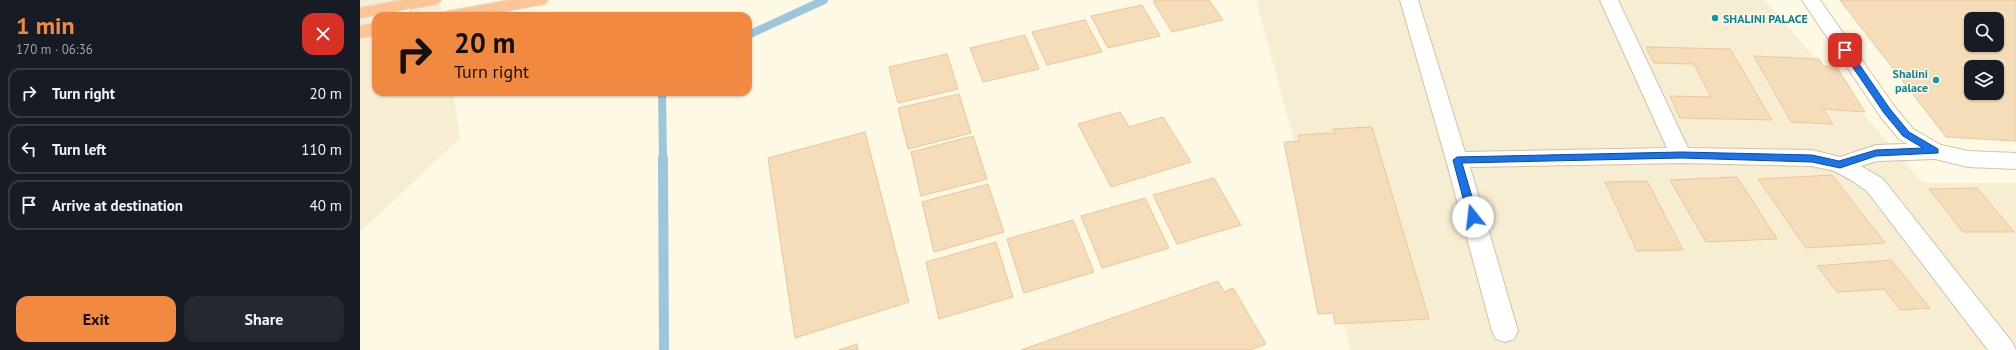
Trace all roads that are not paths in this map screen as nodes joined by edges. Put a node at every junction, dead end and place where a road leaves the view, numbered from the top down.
1 (432, 0) edge
2 (539, 0) edge
3 (1409, 0) edge
4 (1609, 0) edge
5 (1812, 0) edge
6 (403, 7) edge
7 (472, 12) edge
8 (360, 13) edge
9 (372, 30) edge
10 (360, 32) edge
11 (1935, 151) junction
12 (1681, 155) junction
13 (1457, 160) junction
14 (2016, 160) edge
15 (1840, 165) junction
16 (1505, 331) dead end
17 (2003, 350) edge

1 - 6 highway
2 - 7 highway
3 - 13 street
4 - 12 street
5 - 11 street
6 - 8 highway
9 - 10 highway
11 - 14 street
11 - 15 street
12 - 13 street
12 - 15 street
13 - 16 street
15 - 17 street

